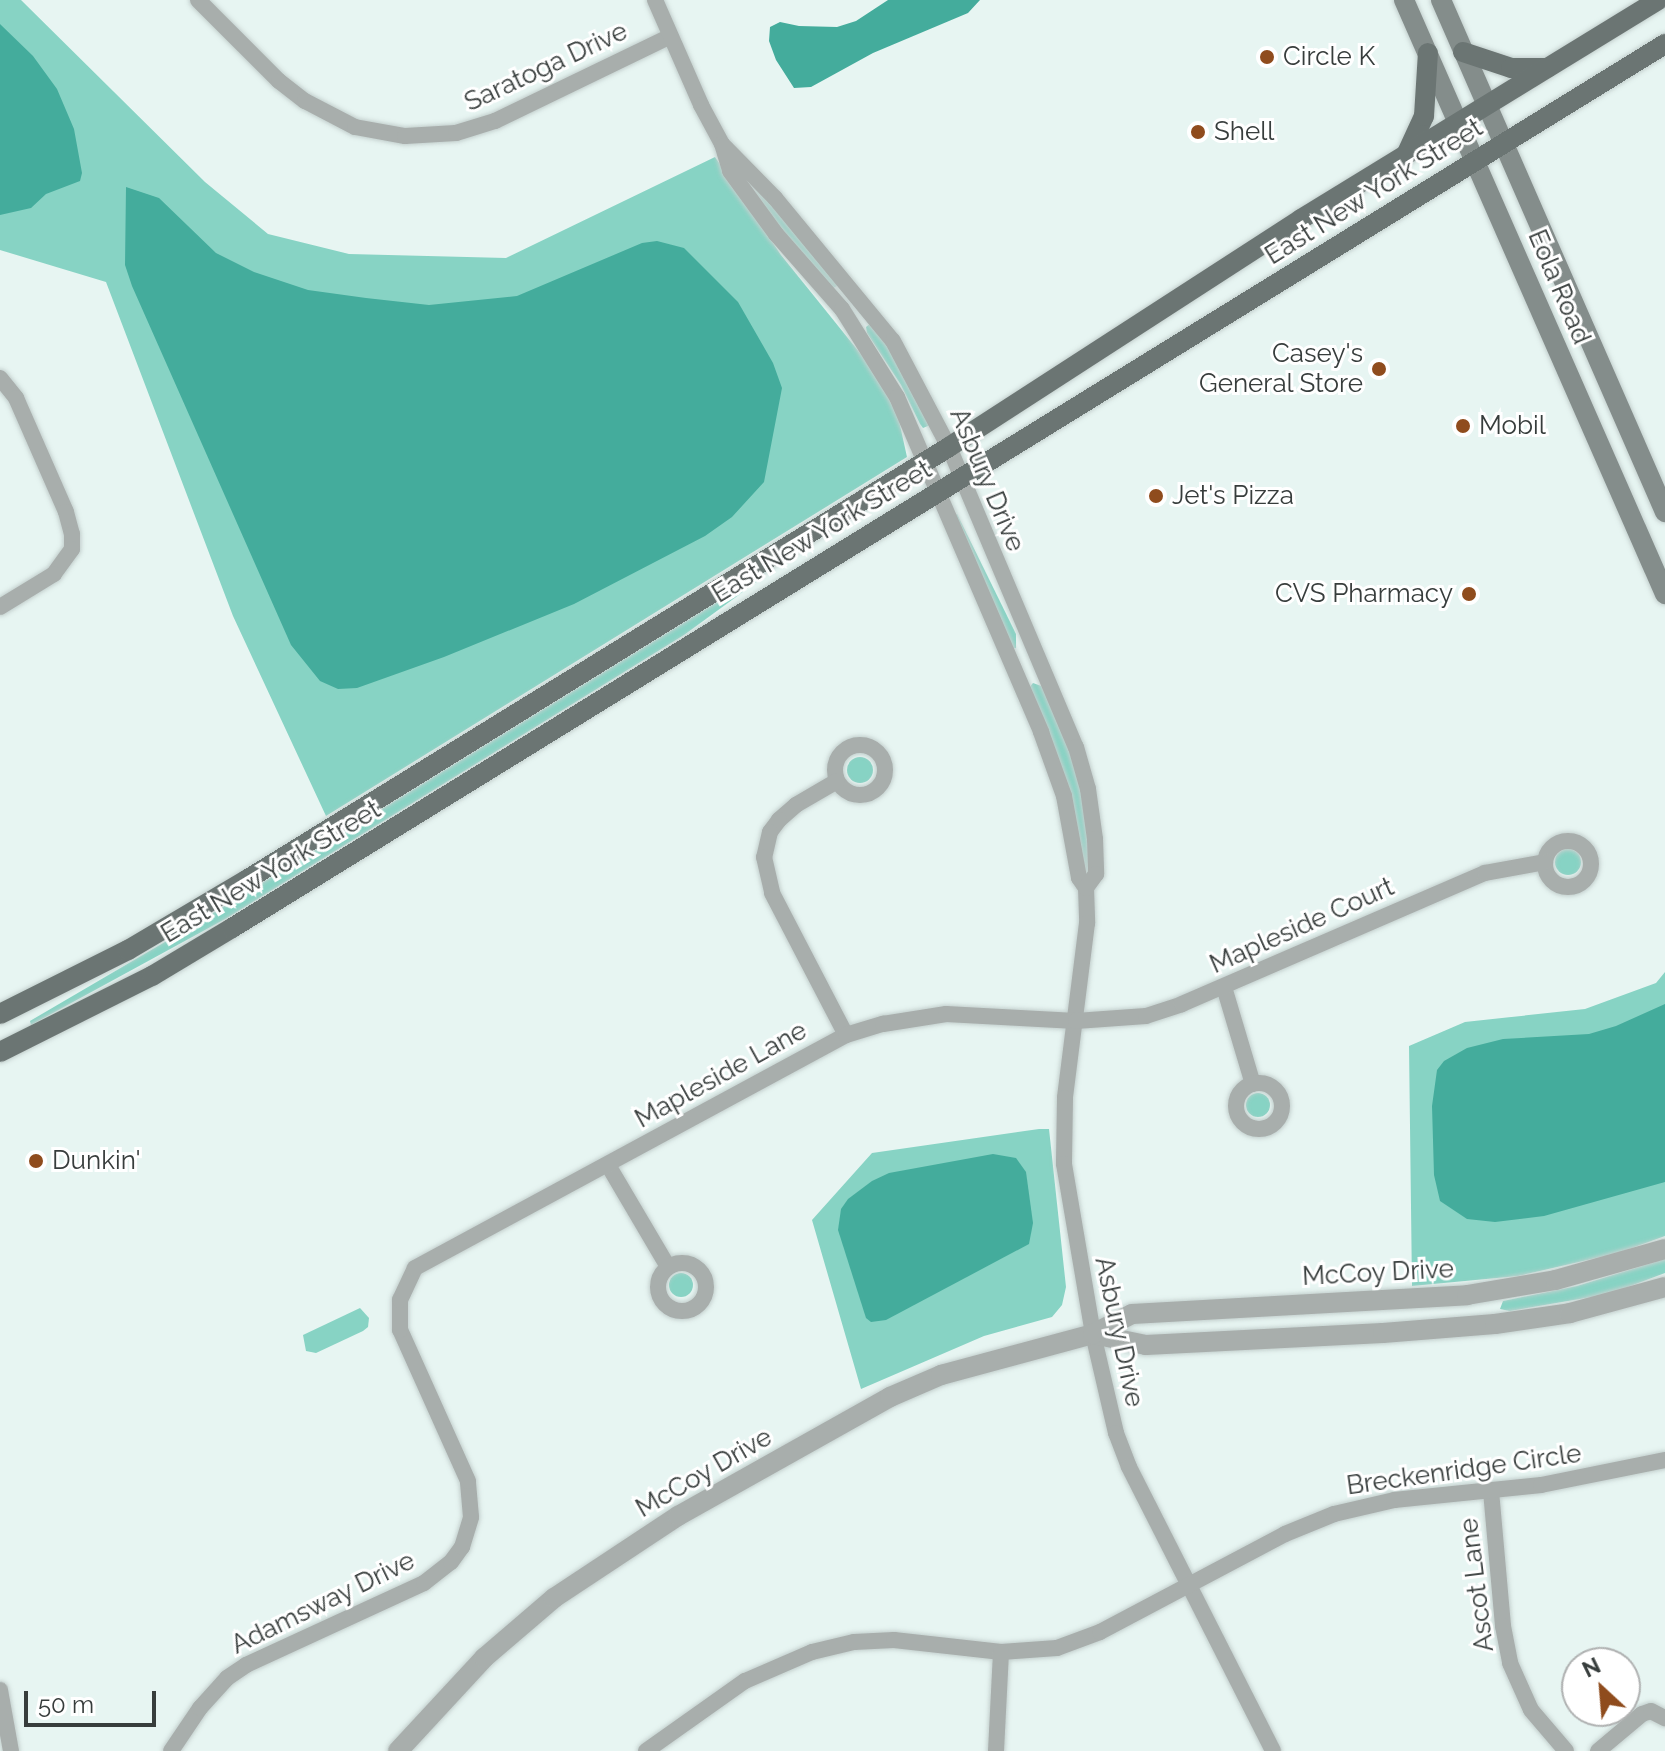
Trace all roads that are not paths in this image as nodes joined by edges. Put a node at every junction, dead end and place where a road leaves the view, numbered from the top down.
1 (198, 0) edge
2 (655, 0) edge
3 (1404, 0) edge
4 (1441, 0) edge
5 (1658, 0) edge
6 (671, 36) junction
7 (1665, 44) edge
8 (1463, 52) junction
9 (1428, 53) junction
10 (1547, 68) junction
11 (1486, 105) junction
12 (1460, 122) junction
13 (1503, 143) junction
14 (722, 144) junction
15 (1407, 154) junction
16 (1475, 160) junction
17 (0, 378) edge
18 (949, 447) junction
19 (924, 463) junction
20 (961, 478) junction
21 (936, 492) junction
22 (1665, 512) edge
23 (1665, 594) edge
24 (0, 607) edge
25 (837, 781) dead end
26 (1545, 862) dead end
27 (1086, 888) junction
28 (1224, 987) junction
29 (0, 1014) edge
30 (1076, 1021) junction
31 (846, 1035) junction
32 (0, 1052) edge
33 (1253, 1084) dead end
34 (608, 1165) junction
35 (1665, 1249) edge
36 (668, 1267) dead end
37 (415, 1268) joint
38 (1665, 1287) edge
39 (1093, 1334) junction
40 (1665, 1460) edge
41 (1491, 1491) junction
42 (1189, 1586) junction
43 (1001, 1652) junction
44 (0, 1690) edge
45 (1665, 1718) edge
46 (11, 1751) edge
47 (171, 1751) edge
48 (398, 1751) edge
49 (646, 1751) edge
50 (996, 1751) edge
51 (1273, 1751) edge
52 (1566, 1751) edge
53 (1598, 1751) edge

1 - 6 street, Saratoga Drive
2 - 6 street, Asbury Drive
3 - 9 main road, Eola Road
4 - 8 main road, Eola Road
5 - 10 main road, East New York Street
6 - 14 street, Asbury Drive
7 - 13 main road, East New York Street
8 - 10 main road
8 - 11 main road, Eola Road
9 - 12 main road, Eola Road
9 - 15 main road
10 - 11 main road, East New York Street
11 - 12 main road, East New York Street
11 - 13 main road, Eola Road
12 - 15 main road, East New York Street
12 - 16 main road, Eola Road
13 - 16 main road, East New York Street
13 - 22 main road, Eola Road
14 - 18 street, Asbury Drive
14 - 19 street, Asbury Drive
15 - 18 main road, East New York Street
16 - 20 main road, East New York Street
16 - 23 main road, Eola Road
17 - 24 street
18 - 19 main road, East New York Street
18 - 20 street, Asbury Drive
19 - 21 street, Asbury Drive
19 - 29 main road, East New York Street
20 - 21 main road, East New York Street
20 - 27 street, Asbury Drive
21 - 27 street, Asbury Drive
21 - 32 main road, East New York Street
25 - 31 street
26 - 28 street, Mapleside Court
27 - 30 street, Asbury Drive
28 - 30 street, Mapleside Court
28 - 33 street
30 - 31 street, Mapleside Lane
30 - 39 street, Asbury Drive
31 - 34 street, Mapleside Lane
34 - 36 street
34 - 37 street, Mapleside Lane
35 - 39 street, McCoy Drive
37 - 47 street, Adamsway Drive
38 - 39 street, McCoy Drive
39 - 42 street, Asbury Drive
39 - 48 street, McCoy Drive
40 - 41 street, Breckenridge Circle
41 - 42 street, Breckenridge Circle
41 - 52 street, Ascot Lane
42 - 43 street, Breckenridge Circle
42 - 51 street, Asbury Drive
43 - 49 street, Breckenridge Circle
43 - 50 street
44 - 46 street
45 - 53 street

